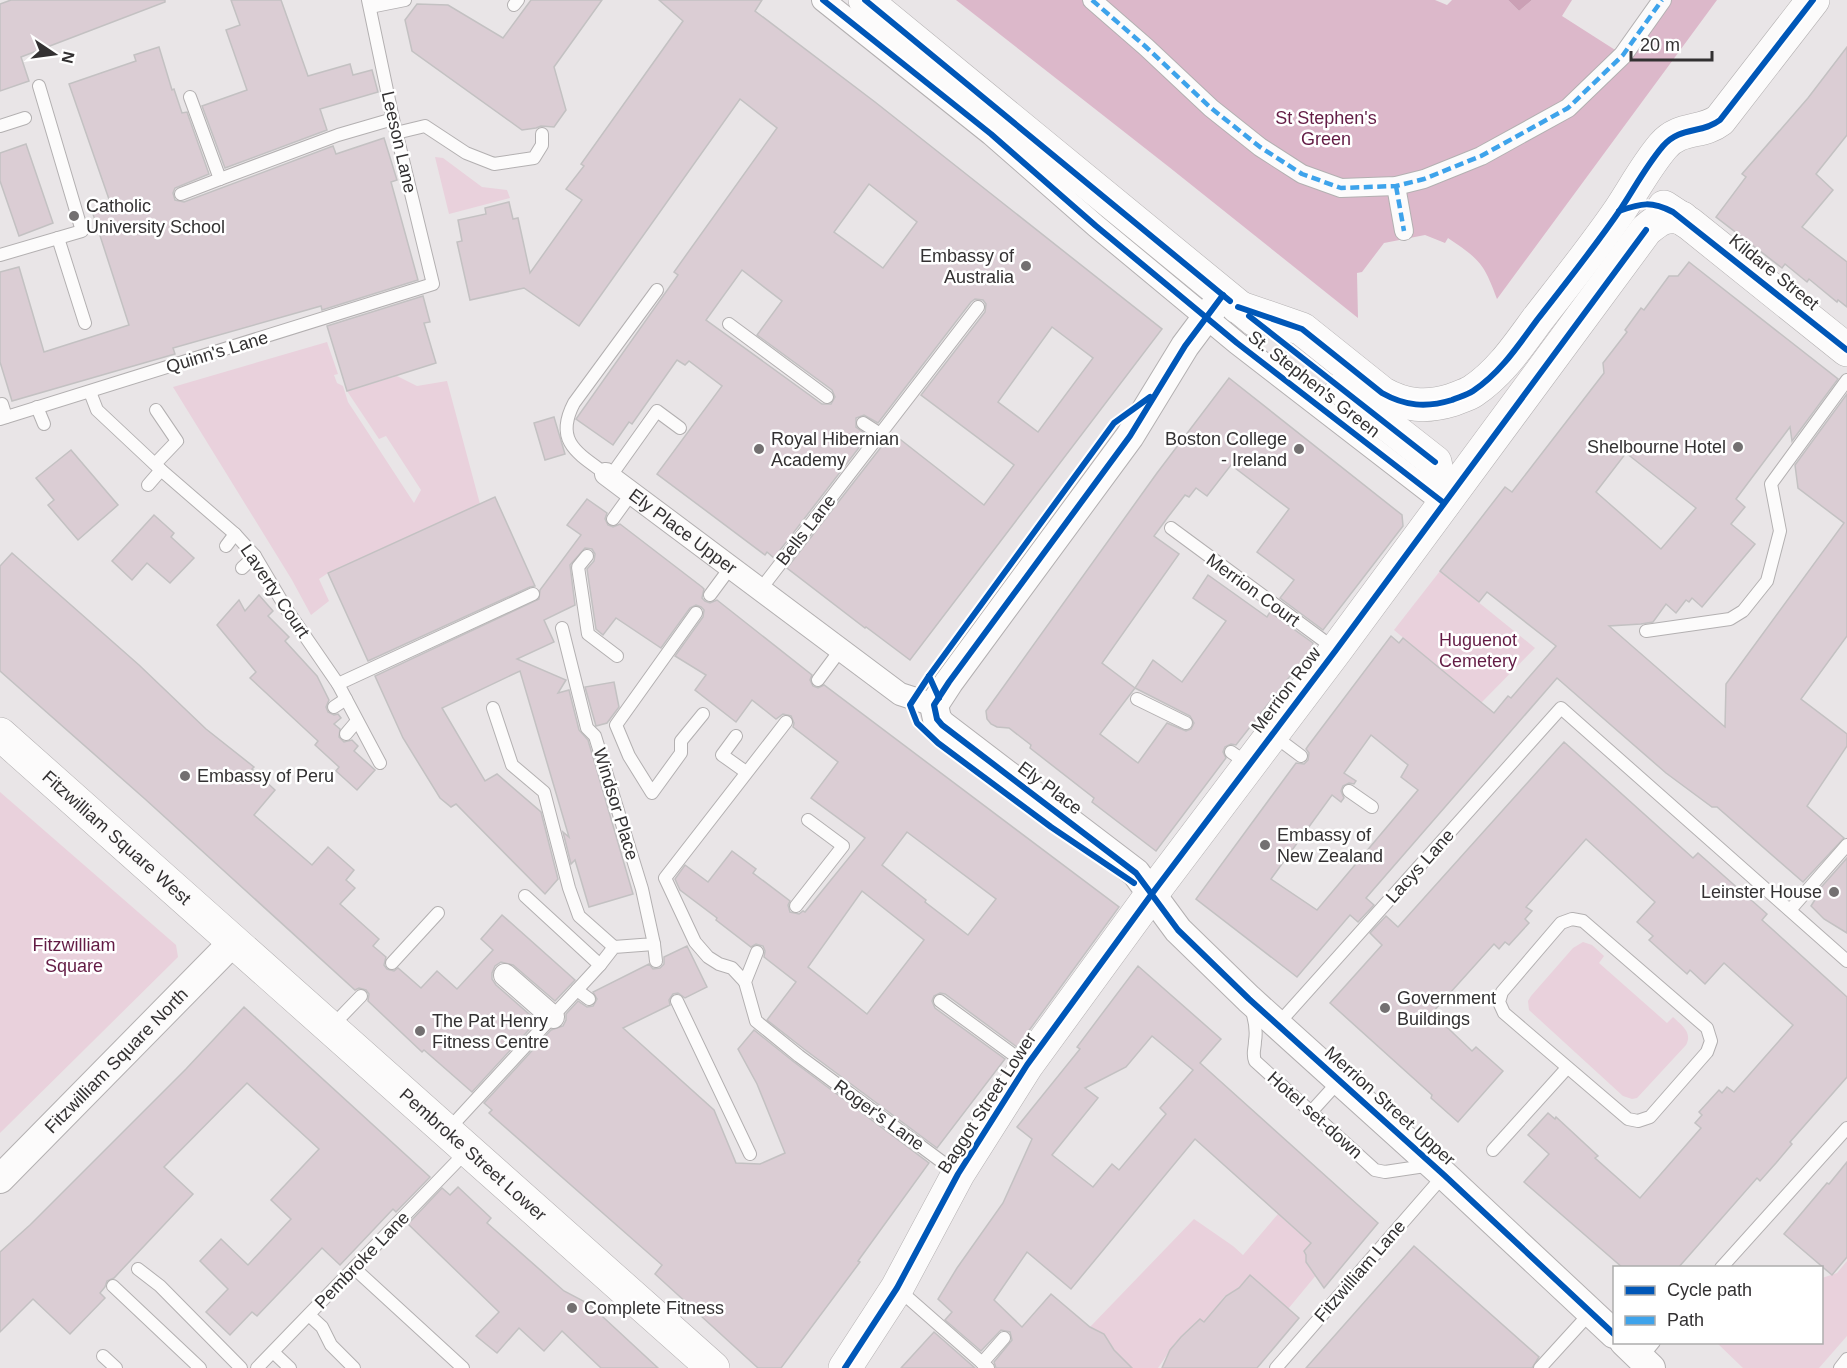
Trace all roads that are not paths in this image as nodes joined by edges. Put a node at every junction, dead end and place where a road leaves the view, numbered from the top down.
1 (405, 0) edge
2 (823, 0) edge
3 (865, 0) edge
4 (1092, 0) edge
5 (1662, 0) edge
6 (1812, 0) edge
7 (369, 4) edge
8 (39, 86) dead end
9 (190, 97) dead end
10 (25, 118) dead end
11 (393, 118) junction
12 (0, 126) edge
13 (396, 133) junction
14 (542, 134) dead end
15 (220, 179) junction
16 (1396, 186) junction
17 (181, 194) dead end
18 (1620, 211) junction
19 (1682, 218) junction
20 (1404, 231) dead end
21 (58, 238) junction
22 (1, 252) edge
23 (433, 284) joint
24 (657, 290) dead end
25 (1222, 306) junction
26 (978, 307) dead end
27 (85, 323) dead end
28 (729, 324) dead end
29 (1847, 350) edge
30 (1847, 380) edge
31 (90, 392) junction
32 (827, 397) dead end
33 (2, 404) dead end
34 (37, 407) junction
35 (156, 410) dead end
36 (3, 418) edge
37 (863, 423) dead end
38 (44, 424) dead end
39 (680, 428) dead end
40 (880, 434) junction
41 (158, 467) junction
42 (608, 476) junction
43 (148, 485) dead end
44 (631, 494) junction
45 (1444, 503) junction
46 (613, 519) dead end
47 (1171, 528) dead end
48 (235, 534) junction
49 (226, 546) dead end
50 (255, 556) junction
51 (587, 556) dead end
52 (242, 568) dead end
53 (730, 568) junction
54 (760, 590) junction
55 (532, 594) dead end
56 (710, 595) dead end
57 (696, 613) dead end
58 (562, 628) dead end
59 (1646, 631) dead end
60 (841, 649) junction
61 (1336, 650) junction
62 (617, 656) dead end
63 (818, 680) dead end
64 (338, 684) junction
65 (346, 699) junction
66 (1137, 699) dead end
67 (934, 705) junction
68 (334, 707) dead end
69 (493, 708) dead end
70 (703, 714) dead end
71 (357, 721) junction
72 (786, 722) dead end
73 (1186, 723) dead end
74 (1273, 733) junction
75 (0, 734) edge
76 (346, 734) dead end
77 (736, 736) dead end
78 (1301, 756) dead end
79 (365, 761) dead end
80 (746, 772) junction
81 (1349, 791) dead end
82 (1372, 807) dead end
83 (808, 820) dead end
84 (1847, 845) edge
85 (1151, 895) junction
86 (525, 896) dead end
87 (796, 906) dead end
88 (1790, 910) junction
89 (438, 913) dead end
90 (233, 942) junction
91 (654, 944) junction
92 (614, 947) junction
93 (757, 952) dead end
94 (656, 961) dead end
95 (1847, 961) edge
96 (392, 963) dead end
97 (600, 964) junction
98 (505, 975) dead end
99 (745, 982) junction
100 (577, 990) junction
101 (362, 996) dead end
102 (589, 999) dead end
103 (1249, 999) junction
104 (677, 1001) dead end
105 (940, 1001) dead end
106 (553, 1017) junction
107 (1278, 1024) junction
108 (330, 1029) junction
109 (1027, 1065) junction
110 (1568, 1068) junction
111 (1340, 1080) junction
112 (1311, 1112) junction
113 (1847, 1128) edge
114 (457, 1142) junction
115 (1493, 1150) dead end
116 (750, 1154) dead end
117 (1441, 1172) junction
118 (958, 1174) junction
119 (0, 1179) edge
120 (1723, 1266) edge
121 (354, 1268) junction
122 (138, 1269) dead end
123 (113, 1286) dead end
124 (897, 1288) junction
125 (1591, 1312) junction
126 (309, 1315) junction
127 (1613, 1333) edge
128 (1004, 1338) dead end
129 (273, 1352) junction
130 (103, 1356) dead end
131 (1847, 1359) edge
132 (985, 1365) edge
133 (116, 1368) edge
134 (200, 1368) edge
135 (241, 1368) edge
136 (257, 1368) edge
137 (290, 1368) edge
138 (354, 1368) edge
139 (462, 1368) edge
140 (713, 1368) edge
141 (845, 1368) edge
142 (1276, 1368) edge
143 (1539, 1368) edge
144 (1840, 1368) edge

1 - 7 lane
2 - 25 street, St. Stephen's Green
3 - 25 main road, St. Stephen's Green
4 - 16 street
5 - 16 street
6 - 18 main road, St. Stephen's Green
7 - 11 lane, Leeson Lane
8 - 21 lane
9 - 15 lane
10 - 12 lane
11 - 13 lane, Leeson Lane
11 - 15 lane
13 - 14 lane
13 - 23 lane, Leeson Lane
15 - 17 lane
16 - 20 street
18 - 19 main road, Kildare Street
18 - 25 main road, St. Stephen's Green
19 - 29 main road, Kildare Street
19 - 45 main road
21 - 22 lane
21 - 27 lane
23 - 31 lane, Quinn's Lane
24 - 42 lane
25 - 45 main road, St. Stephen's Green
25 - 67 street
26 - 40 lane, Bells Lane
28 - 32 lane
30 - 59 lane
31 - 34 lane, Quinn's Lane
31 - 41 lane, Laverty Court
33 - 36 lane
34 - 36 lane, Quinn's Lane
34 - 38 lane
35 - 41 lane
37 - 40 lane
39 - 42 lane
40 - 54 lane, Bells Lane
41 - 43 lane
41 - 48 lane, Laverty Court
42 - 44 street, Ely Place Upper
44 - 46 lane
44 - 53 street, Ely Place Upper
45 - 61 main road, Merrion Row
47 - 61 lane, Merrion Court
48 - 49 lane
48 - 50 lane, Laverty Court
50 - 52 lane
50 - 64 lane, Laverty Court
51 - 62 lane
53 - 54 street, Ely Place Upper
53 - 56 lane
54 - 60 street
55 - 64 lane
57 - 70 lane
58 - 91 lane, Windsor Place
60 - 63 lane
60 - 67 street
61 - 74 main road, Merrion Row
64 - 65 lane, Laverty Court
65 - 68 lane
65 - 71 lane, Laverty Court
66 - 73 lane
67 - 85 street, Ely Place
69 - 92 lane
71 - 76 lane
71 - 79 lane, Laverty Court
72 - 80 lane
74 - 78 lane
74 - 85 main road, Merrion Row
75 - 90 main road, Fitzwilliam Square West
77 - 80 lane
80 - 99 lane
81 - 82 lane
83 - 87 lane
84 - 88 lane
85 - 103 street, Merrion Street Upper
85 - 109 main road, Baggot Street Lower
86 - 97 lane
88 - 95 lane
88 - 107 lane, Lacys Lane
89 - 96 lane
90 - 108 main road, Pembroke Street Lower
90 - 119 street, Fitzwilliam Square North
91 - 92 lane
91 - 94 lane, Windsor Place
92 - 97 lane
93 - 99 lane
97 - 100 lane
98 - 106 street
99 - 118 lane, Roger's Lane
100 - 102 lane
100 - 106 lane
101 - 108 lane
103 - 107 street, Merrion Street Upper
103 - 112 lane, Hotel set-down
104 - 116 lane
105 - 109 lane
106 - 114 lane
107 - 111 street, Merrion Street Upper
108 - 114 main road, Pembroke Street Lower
109 - 118 main road, Baggot Street Lower
110 - 110 lane
110 - 115 lane
111 - 112 lane
111 - 117 street, Merrion Street Upper
112 - 117 lane, Hotel set-down
113 - 120 lane
114 - 121 lane, Pembroke Lane
114 - 140 main road, Pembroke Street Lower
117 - 125 street, Merrion Street Upper
117 - 142 lane, Fitzwilliam Lane
118 - 124 main road, Baggot Street Lower
121 - 126 lane, Pembroke Lane
121 - 139 lane
122 - 135 lane
123 - 134 lane
124 - 132 lane
124 - 141 main road, Baggot Street Lower
125 - 127 street, Merrion Street Upper
125 - 143 lane
126 - 129 lane, Pembroke Lane
126 - 138 lane
128 - 132 lane
129 - 136 lane, Pembroke Lane
129 - 137 lane
130 - 133 lane
131 - 144 lane

